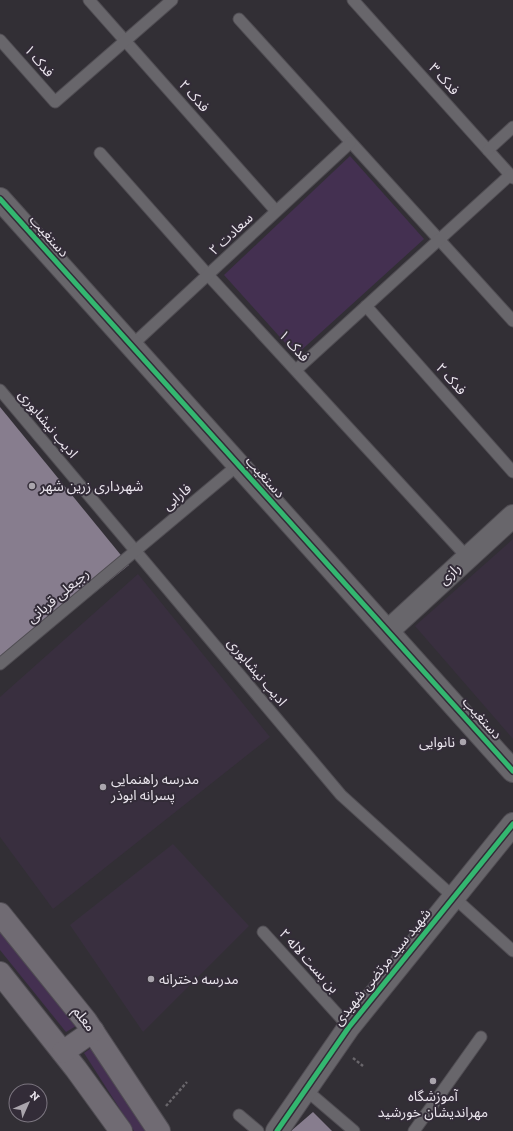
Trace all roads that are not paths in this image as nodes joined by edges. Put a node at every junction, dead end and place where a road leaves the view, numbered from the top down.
1 (89, 0) edge
2 (172, 0) edge
3 (354, 0) edge
4 (239, 19) dead end
5 (0, 40) edge
6 (125, 41) junction
7 (513, 127) edge
8 (350, 143) junction
9 (488, 150) junction
10 (100, 153) dead end
11 (511, 176) edge
12 (0, 199) edge
13 (276, 212) junction
14 (439, 239) junction
15 (208, 275) junction
16 (366, 306) junction
17 (513, 321) edge
18 (131, 346) junction
19 (296, 370) junction
20 (0, 390) edge
21 (238, 465) junction
22 (513, 472) edge
23 (513, 516) edge
24 (135, 551) junction
25 (468, 558) junction
26 (388, 631) junction
27 (0, 664) edge
28 (513, 771) edge
29 (513, 824) edge
30 (454, 897) junction
31 (0, 914) edge
32 (263, 932) dead end
33 (513, 951) edge
34 (0, 972) edge
35 (349, 1027) junction
36 (92, 1030) junction
37 (482, 1037) dead end
38 (63, 1052) junction
39 (306, 1090) junction
40 (238, 1115) dead end
41 (156, 1126) edge
42 (121, 1131) edge
43 (258, 1131) edge
44 (277, 1131) edge
45 (354, 1131) edge
46 (414, 1131) edge

1 - 6 lane, فدک ۲
2 - 6 lane
3 - 9 lane, فدک ۳
4 - 8 lane
5 - 6 lane, فدک ۱
6 - 13 lane, فدک ۲
7 - 9 lane
8 - 13 lane, سعادت ۲
8 - 14 lane
9 - 11 lane, فدک ۳
10 - 15 lane, فدک ۱
11 - 14 lane
12 - 18 street, دستغیب
13 - 15 lane, سعادت ۲
14 - 16 lane
14 - 17 lane
15 - 18 lane, سعادت ۲
15 - 19 lane, فدک ۱
16 - 19 lane
16 - 22 lane, فدک ۲
18 - 21 street, دستغیب
19 - 25 lane, فدک ۱
20 - 24 lane, ادیب نیشابوری
21 - 24 lane, فارابی
21 - 26 street, دستغیب
23 - 25 street, رازی
24 - 27 lane, رجبعلی قربانی
24 - 30 lane, ادیب نیشابوری
25 - 26 street, رازی
26 - 28 street, دستغیب
29 - 30 street, شهید سید مرتضی شهیدی
30 - 33 lane, ادیب نیشابوری
30 - 35 street, شهید سید مرتضی شهیدی
31 - 36 main road, معلم
32 - 35 lane, بن بست لاله ۲
34 - 38 main road
35 - 39 street, شهید سید مرتضی شهیدی
36 - 38 main road
36 - 41 main road, معلم
37 - 46 lane
38 - 42 main road
39 - 44 street, شهید سید مرتضی شهیدی
39 - 45 lane
40 - 43 lane

